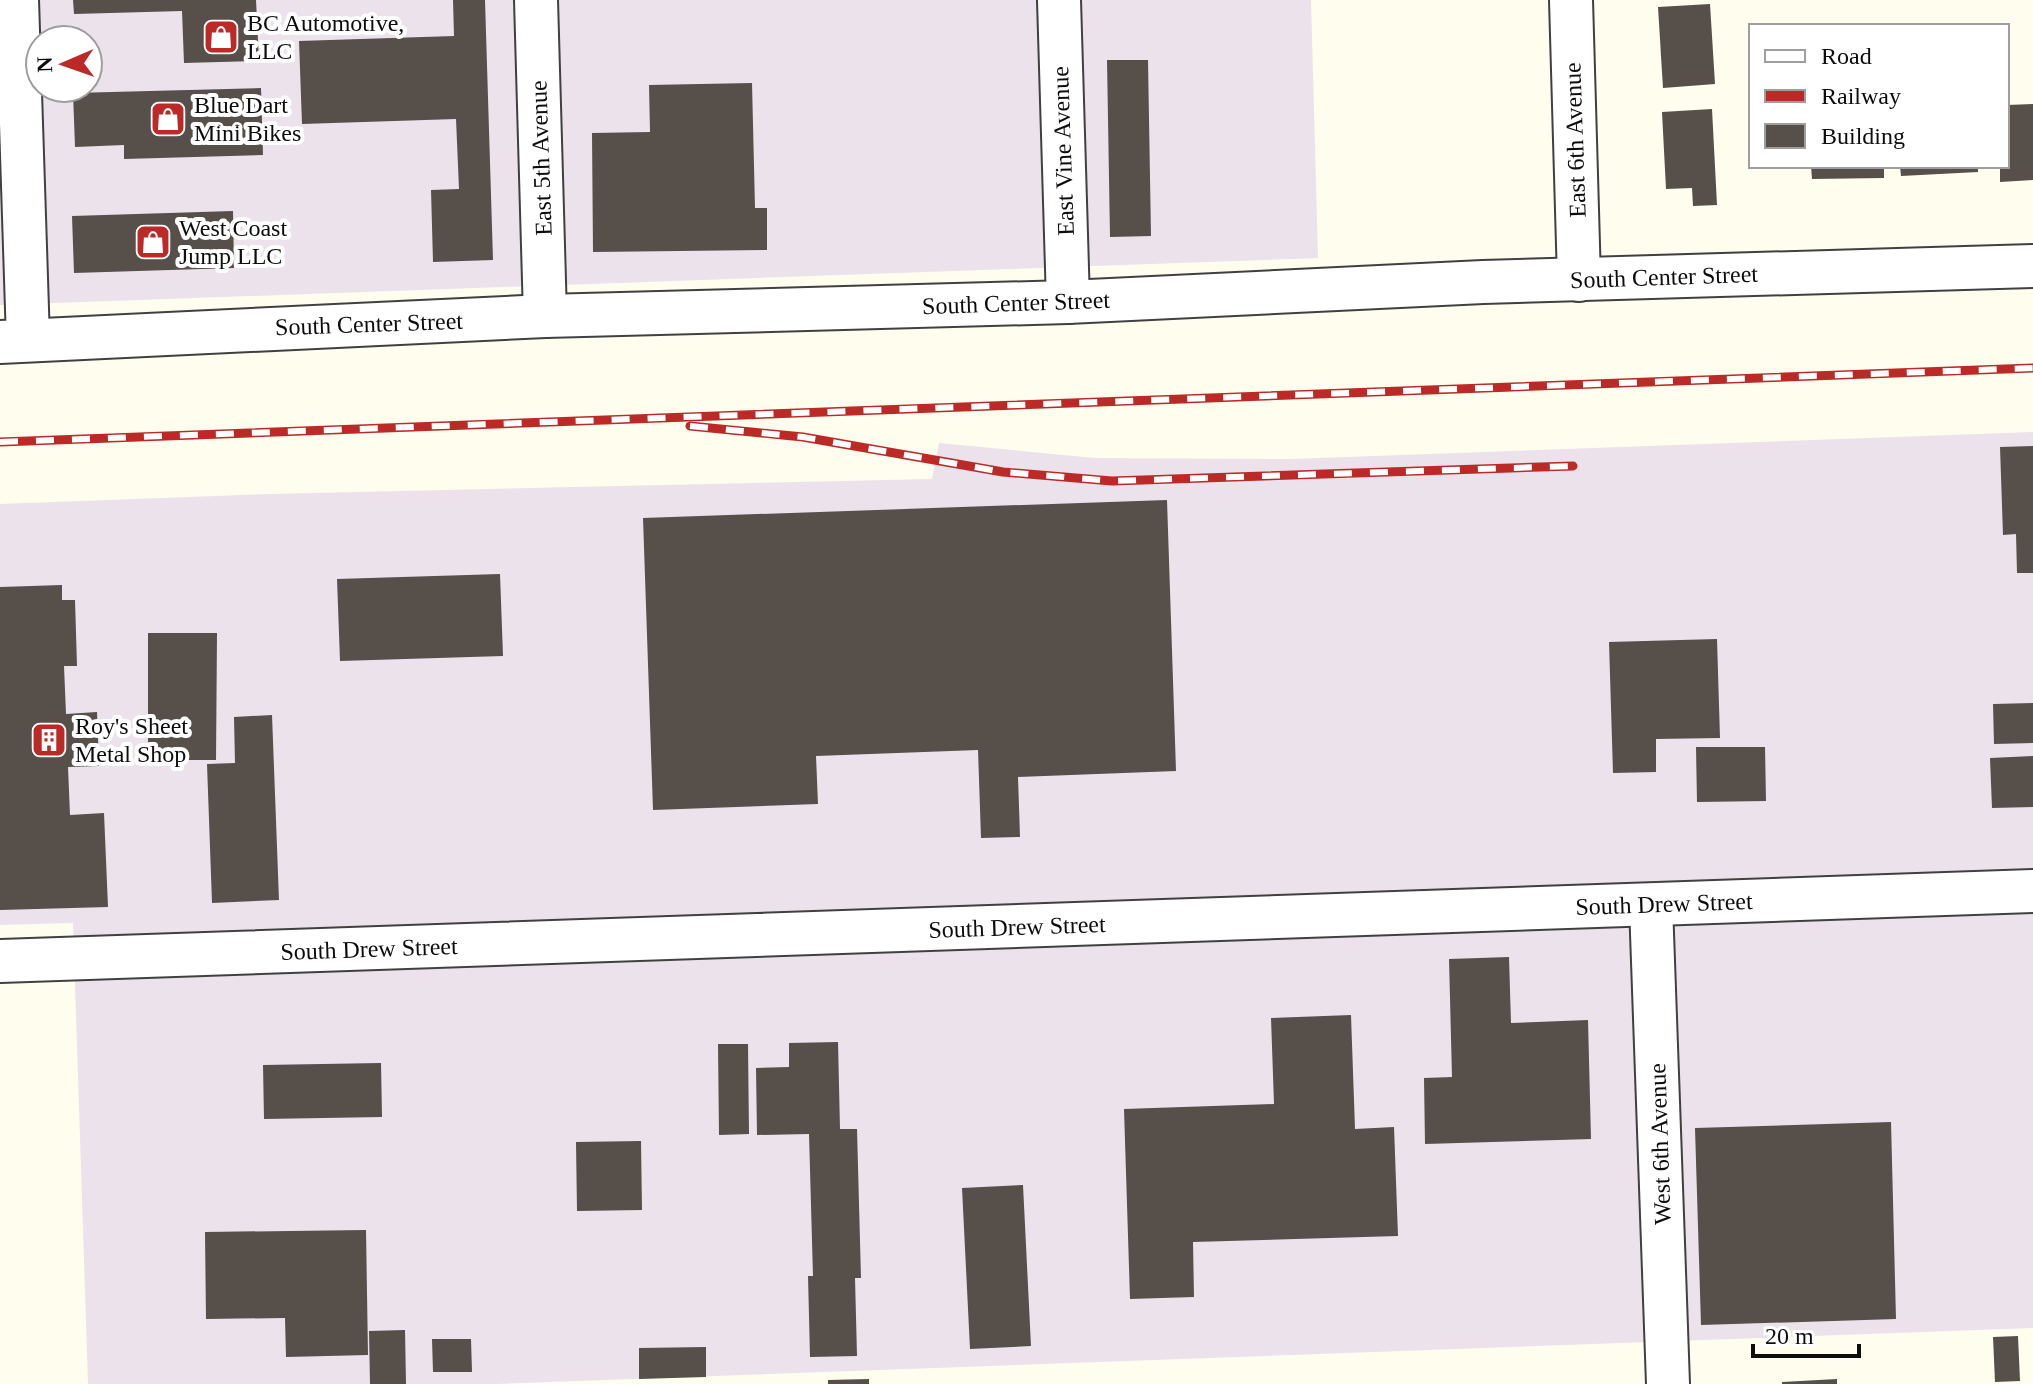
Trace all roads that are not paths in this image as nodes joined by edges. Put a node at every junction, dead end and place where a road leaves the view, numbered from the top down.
1 (17, 0) edge
2 (536, 0) edge
3 (1059, 0) edge
4 (1571, 0) edge
5 (2033, 266) edge
6 (1579, 280) junction
7 (1068, 302) junction
8 (545, 316) junction
9 (14, 341) edge
10 (2033, 891) edge
11 (1651, 905) junction
12 (0, 961) edge
13 (1668, 1384) edge

1 - 9 street
2 - 8 street, East 5th Avenue
3 - 7 street, East Vine Avenue
4 - 6 street, East 6th Avenue
5 - 6 street, South Center Street
6 - 7 street, South Center Street
7 - 8 street, South Center Street
8 - 9 street, South Center Street
10 - 11 street, South Drew Street
11 - 12 street, South Drew Street
11 - 13 street, West 6th Avenue

